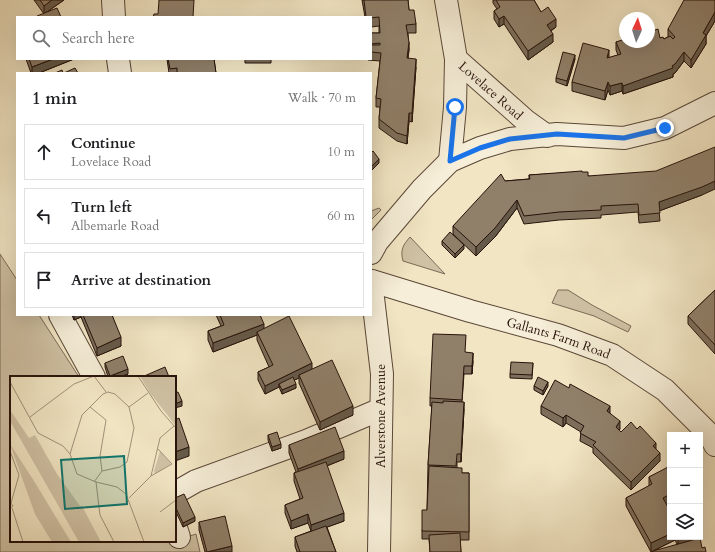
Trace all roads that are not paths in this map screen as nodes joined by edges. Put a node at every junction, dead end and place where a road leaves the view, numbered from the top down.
1 (113, 0) edge
2 (446, 0) edge
3 (114, 16) edge
4 (456, 58) junction
5 (118, 60) edge
6 (120, 72) edge
7 (715, 103) edge
8 (547, 136) junction
9 (450, 161) junction
10 (372, 251) edge
11 (372, 281) edge
12 (61, 316) edge
13 (93, 376) edge
14 (381, 409) junction
15 (715, 445) edge
16 (176, 492) edge
17 (379, 552) edge

1 - 3 street
2 - 4 street, Lovelace Road
4 - 8 street, Lovelace Road
4 - 9 street, Lovelace Road
5 - 6 street
7 - 8 street
8 - 9 street
9 - 10 street
11 - 14 street, Alverstone Avenue
11 - 15 street, Gallants Farm Road
12 - 13 street
14 - 16 street
14 - 17 street, Alverstone Avenue

